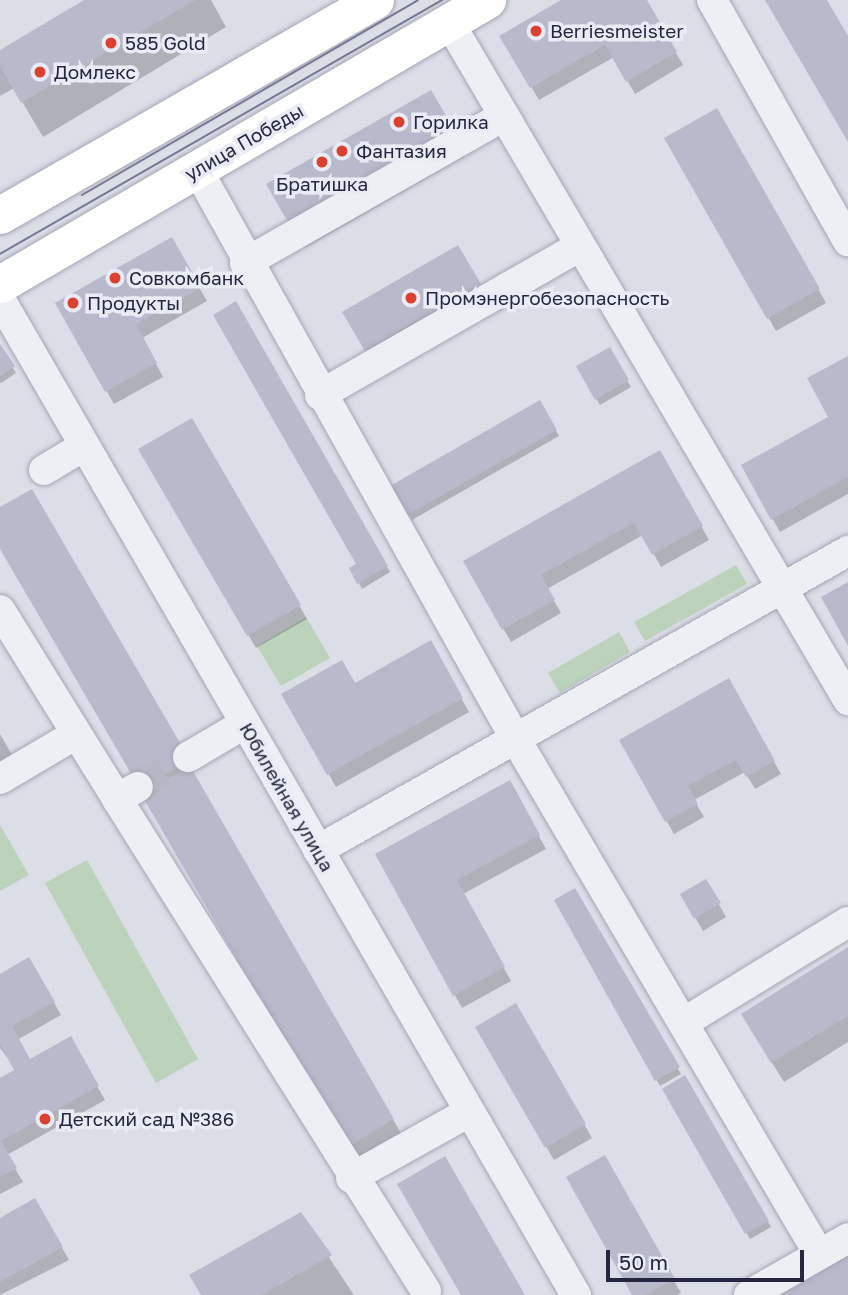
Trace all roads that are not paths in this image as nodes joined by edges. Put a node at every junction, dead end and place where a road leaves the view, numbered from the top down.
1 (375, 0) edge
2 (487, 0) edge
3 (712, 0) edge
4 (449, 22) junction
5 (500, 118) junction
6 (197, 169) junction
7 (0, 215) edge
8 (848, 240) edge
9 (577, 248) junction
10 (245, 263) junction
11 (0, 284) edge
12 (0, 299) edge
13 (320, 395) junction
14 (84, 446) junction
15 (44, 470) dead end
16 (848, 551) edge
17 (780, 589) junction
18 (0, 610) edge
19 (848, 699) edge
20 (244, 724) junction
21 (73, 736) junction
22 (515, 738) junction
23 (188, 757) tunnel mouth
24 (0, 779) edge
25 (318, 850) junction
26 (848, 922) edge
27 (683, 1023) junction
28 (469, 1112) junction
29 (351, 1178) junction
30 (848, 1238) edge
31 (819, 1254) junction
32 (425, 1294) edge
33 (576, 1295) edge
34 (749, 1295) edge

1 - 7 main road
2 - 4 main road, улица Победы
3 - 8 street
4 - 5 street
4 - 6 main road, улица Победы
5 - 9 street
5 - 10 street
6 - 10 street
6 - 11 main road, улица Победы
9 - 13 street
9 - 17 street
10 - 13 street
12 - 14 street, Юбилейная улица
13 - 22 street
14 - 15 street
14 - 20 street, Юбилейная улица
16 - 17 street
17 - 19 street
17 - 22 street
18 - 21 street
20 - 23 street
20 - 25 street, Юбилейная улица
21 - 24 street
21 - 29 street
22 - 25 street
22 - 27 street
25 - 28 street, Юбилейная улица
26 - 27 street
27 - 31 street
28 - 29 street
28 - 33 street, Юбилейная улица
29 - 32 street
30 - 31 street
31 - 34 street

